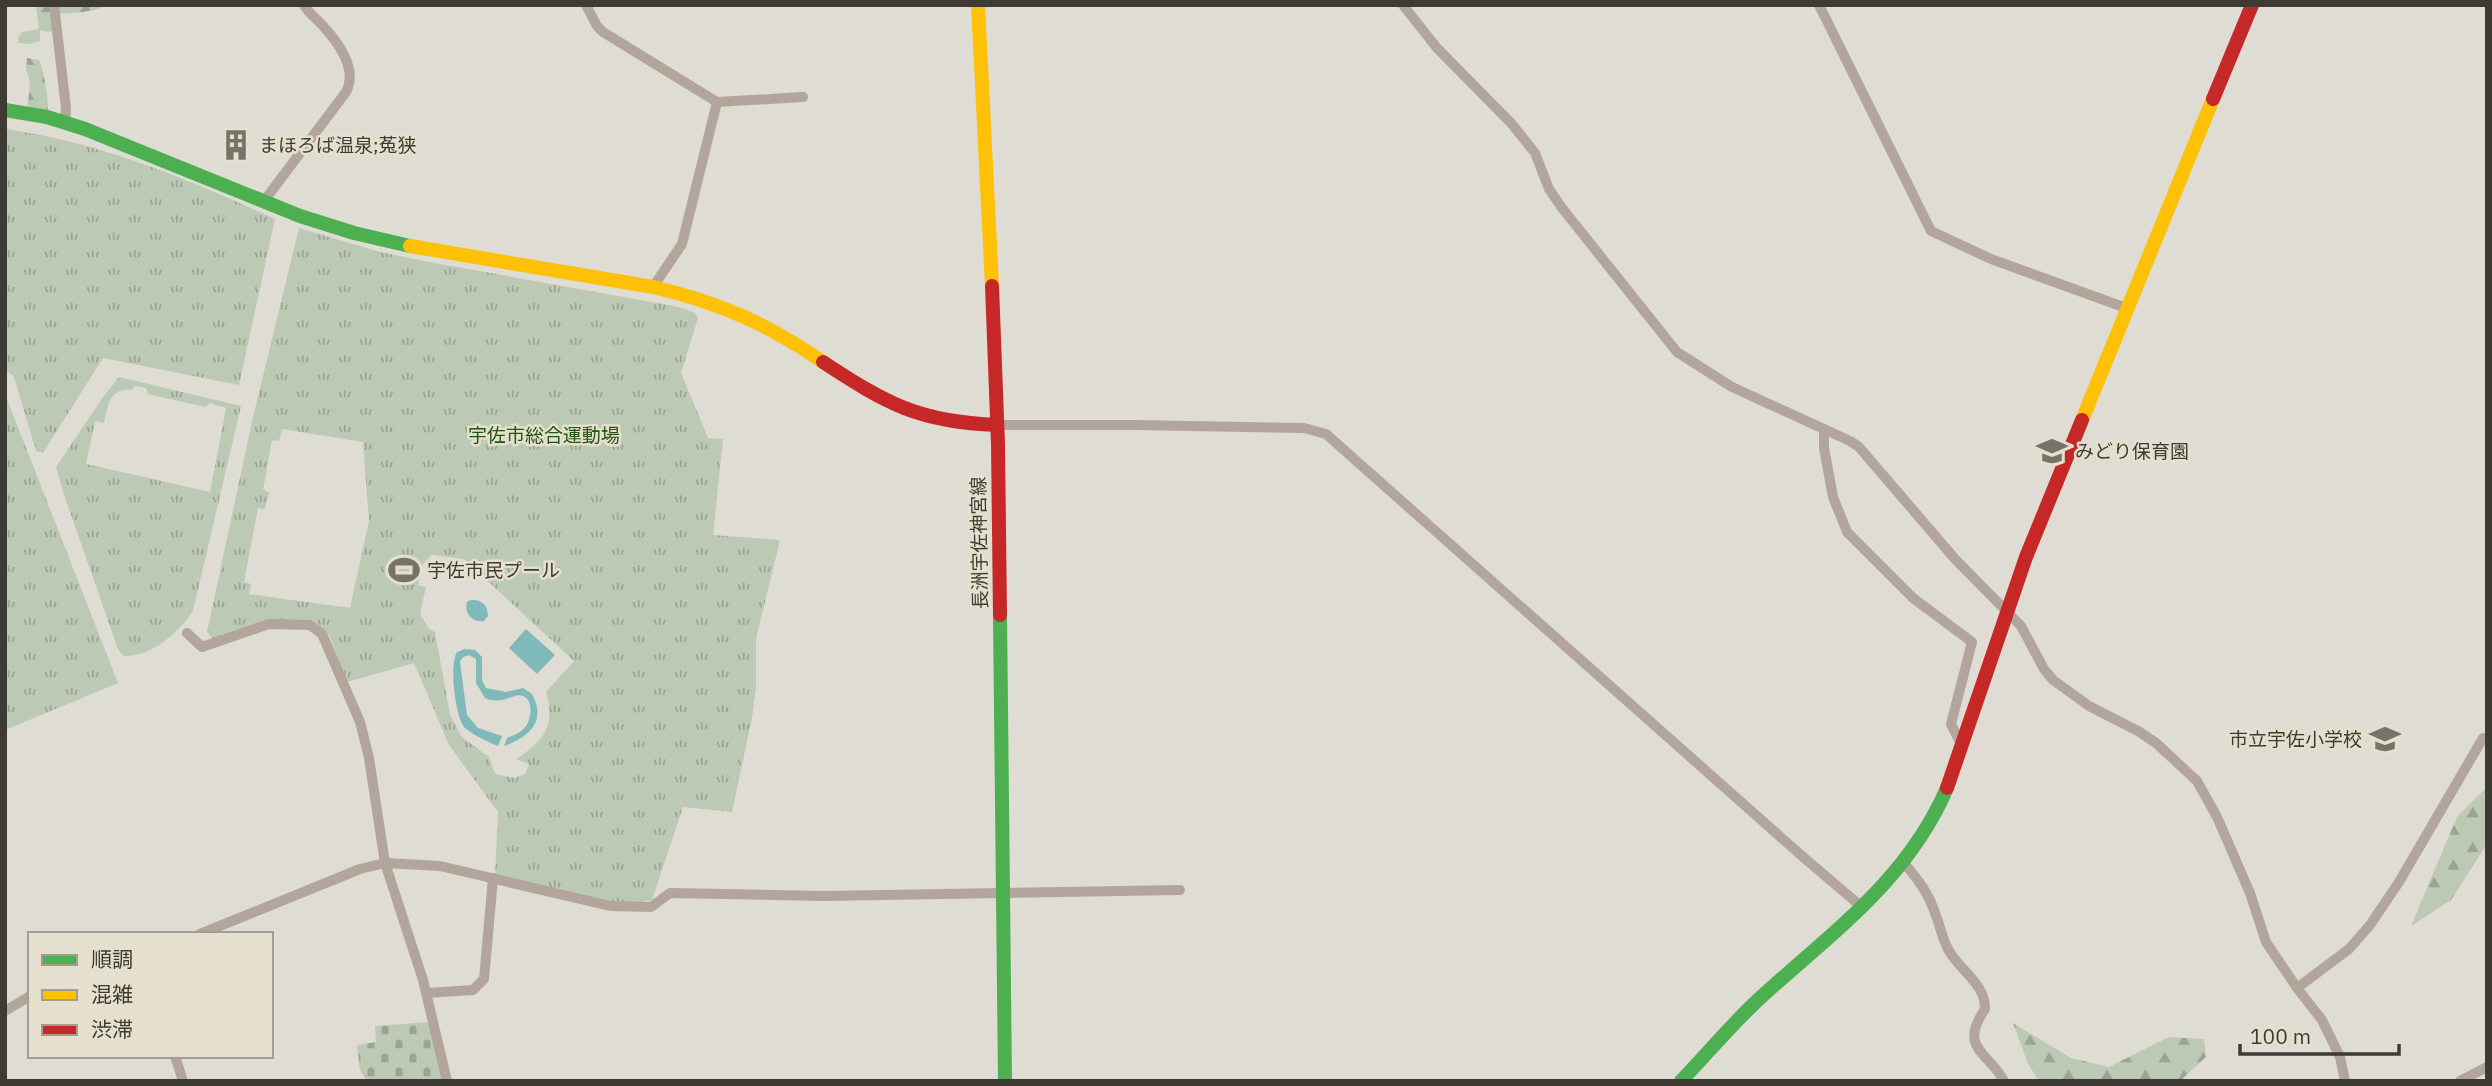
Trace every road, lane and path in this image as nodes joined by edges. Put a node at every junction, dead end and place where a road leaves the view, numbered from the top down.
1 (54, 5) edge
2 (304, 5) edge
3 (586, 5) edge
4 (978, 5) edge
5 (1403, 5) edge
6 (1819, 5) edge
7 (2252, 5) edge
8 (803, 97) dead end
9 (717, 102) junction
10 (5, 110) edge
11 (65, 122) junction
12 (264, 201) junction
13 (653, 287) junction
14 (2129, 309) junction
15 (997, 425) junction
16 (1824, 429) junction
17 (2006, 610) junction
18 (187, 633) dead end
19 (2483, 738) dead end
20 (1962, 746) junction
21 (1903, 862) junction
22 (385, 863) junction
23 (494, 878) junction
24 (1180, 890) dead end
25 (1003, 892) junction
26 (1864, 908) junction
27 (205, 932) edge
28 (2297, 988) junction
29 (427, 993) junction
30 (28, 997) edge
31 (5, 1011) edge
32 (176, 1058) edge
33 (2487, 1067) edge
34 (183, 1081) edge
35 (447, 1081) edge
36 (1005, 1081) edge
37 (1681, 1081) edge
38 (2004, 1081) edge
39 (2345, 1081) edge
40 (2460, 1081) edge

1 - 11 street
2 - 12 street
3 - 9 street
4 - 15 street, 長洲宇佐神宮線
5 - 16 street
6 - 14 street
7 - 14 street
8 - 9 street
9 - 13 street
10 - 11 street
11 - 12 street
12 - 13 street
13 - 15 street
14 - 17 street
15 - 25 street, 長洲宇佐神宮線
15 - 26 street
16 - 17 street
16 - 20 street
17 - 20 street
17 - 28 street
18 - 22 street
19 - 28 street
20 - 21 street
21 - 26 street
21 - 38 street
22 - 23 street
22 - 27 street
22 - 29 street
23 - 25 street
23 - 29 street
24 - 25 street
25 - 36 street, 長洲宇佐神宮線
26 - 37 street
28 - 39 street
29 - 35 street
30 - 31 street
32 - 34 street
33 - 40 street

